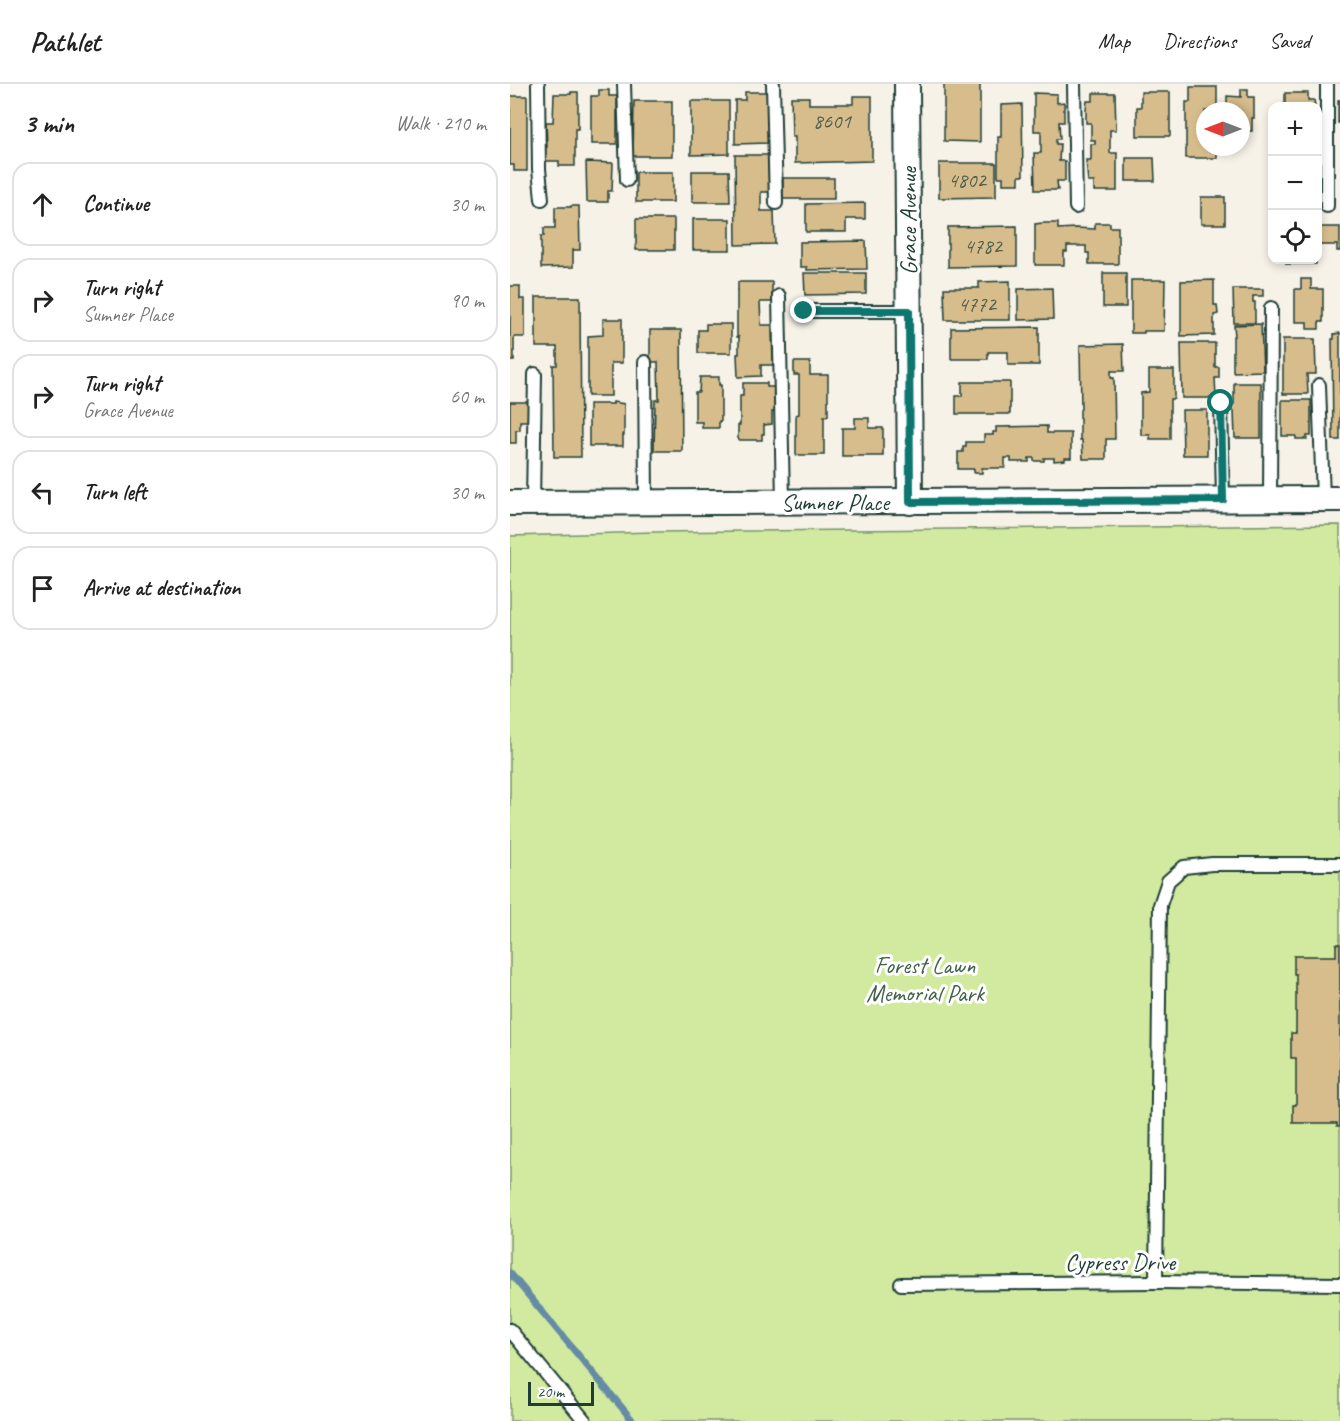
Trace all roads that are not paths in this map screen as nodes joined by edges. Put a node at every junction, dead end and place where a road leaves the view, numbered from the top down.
1 (538, 84) edge
2 (624, 84) edge
3 (774, 84) edge
4 (907, 84) edge
5 (1074, 84) edge
6 (1327, 84) edge
7 (627, 180) dead end
8 (542, 199) dead end
9 (776, 203) dead end
10 (1327, 206) dead end
11 (1076, 207) dead end
12 (779, 296) dead end
13 (1271, 308) dead end
14 (804, 311) dead end
15 (909, 311) junction
16 (645, 362) dead end
17 (535, 374) dead end
18 (1319, 385) dead end
19 (1221, 403) dead end
20 (1270, 499) junction
21 (1331, 499) edge
22 (1223, 500) junction
23 (783, 502) junction
24 (910, 502) junction
25 (522, 503) edge
26 (646, 503) junction
27 (1340, 864) edge
28 (1156, 1282) junction
29 (900, 1284) dead end
30 (1340, 1284) edge
31 (510, 1330) edge
32 (585, 1421) edge

1 - 8 lane
2 - 7 lane
3 - 9 lane
4 - 15 street, Grace Avenue
5 - 11 lane
6 - 10 lane
12 - 23 lane
13 - 20 lane
14 - 15 lane
15 - 24 street, Grace Avenue
16 - 26 lane
17 - 25 lane
18 - 21 lane
19 - 22 lane
20 - 21 street, Sumner Place
20 - 22 street, Sumner Place
22 - 24 street, Sumner Place
23 - 24 street, Sumner Place
23 - 26 street, Sumner Place
25 - 26 street, Sumner Place
27 - 28 lane
28 - 29 lane, Cypress Drive
28 - 30 lane, Cypress Drive
31 - 32 lane

